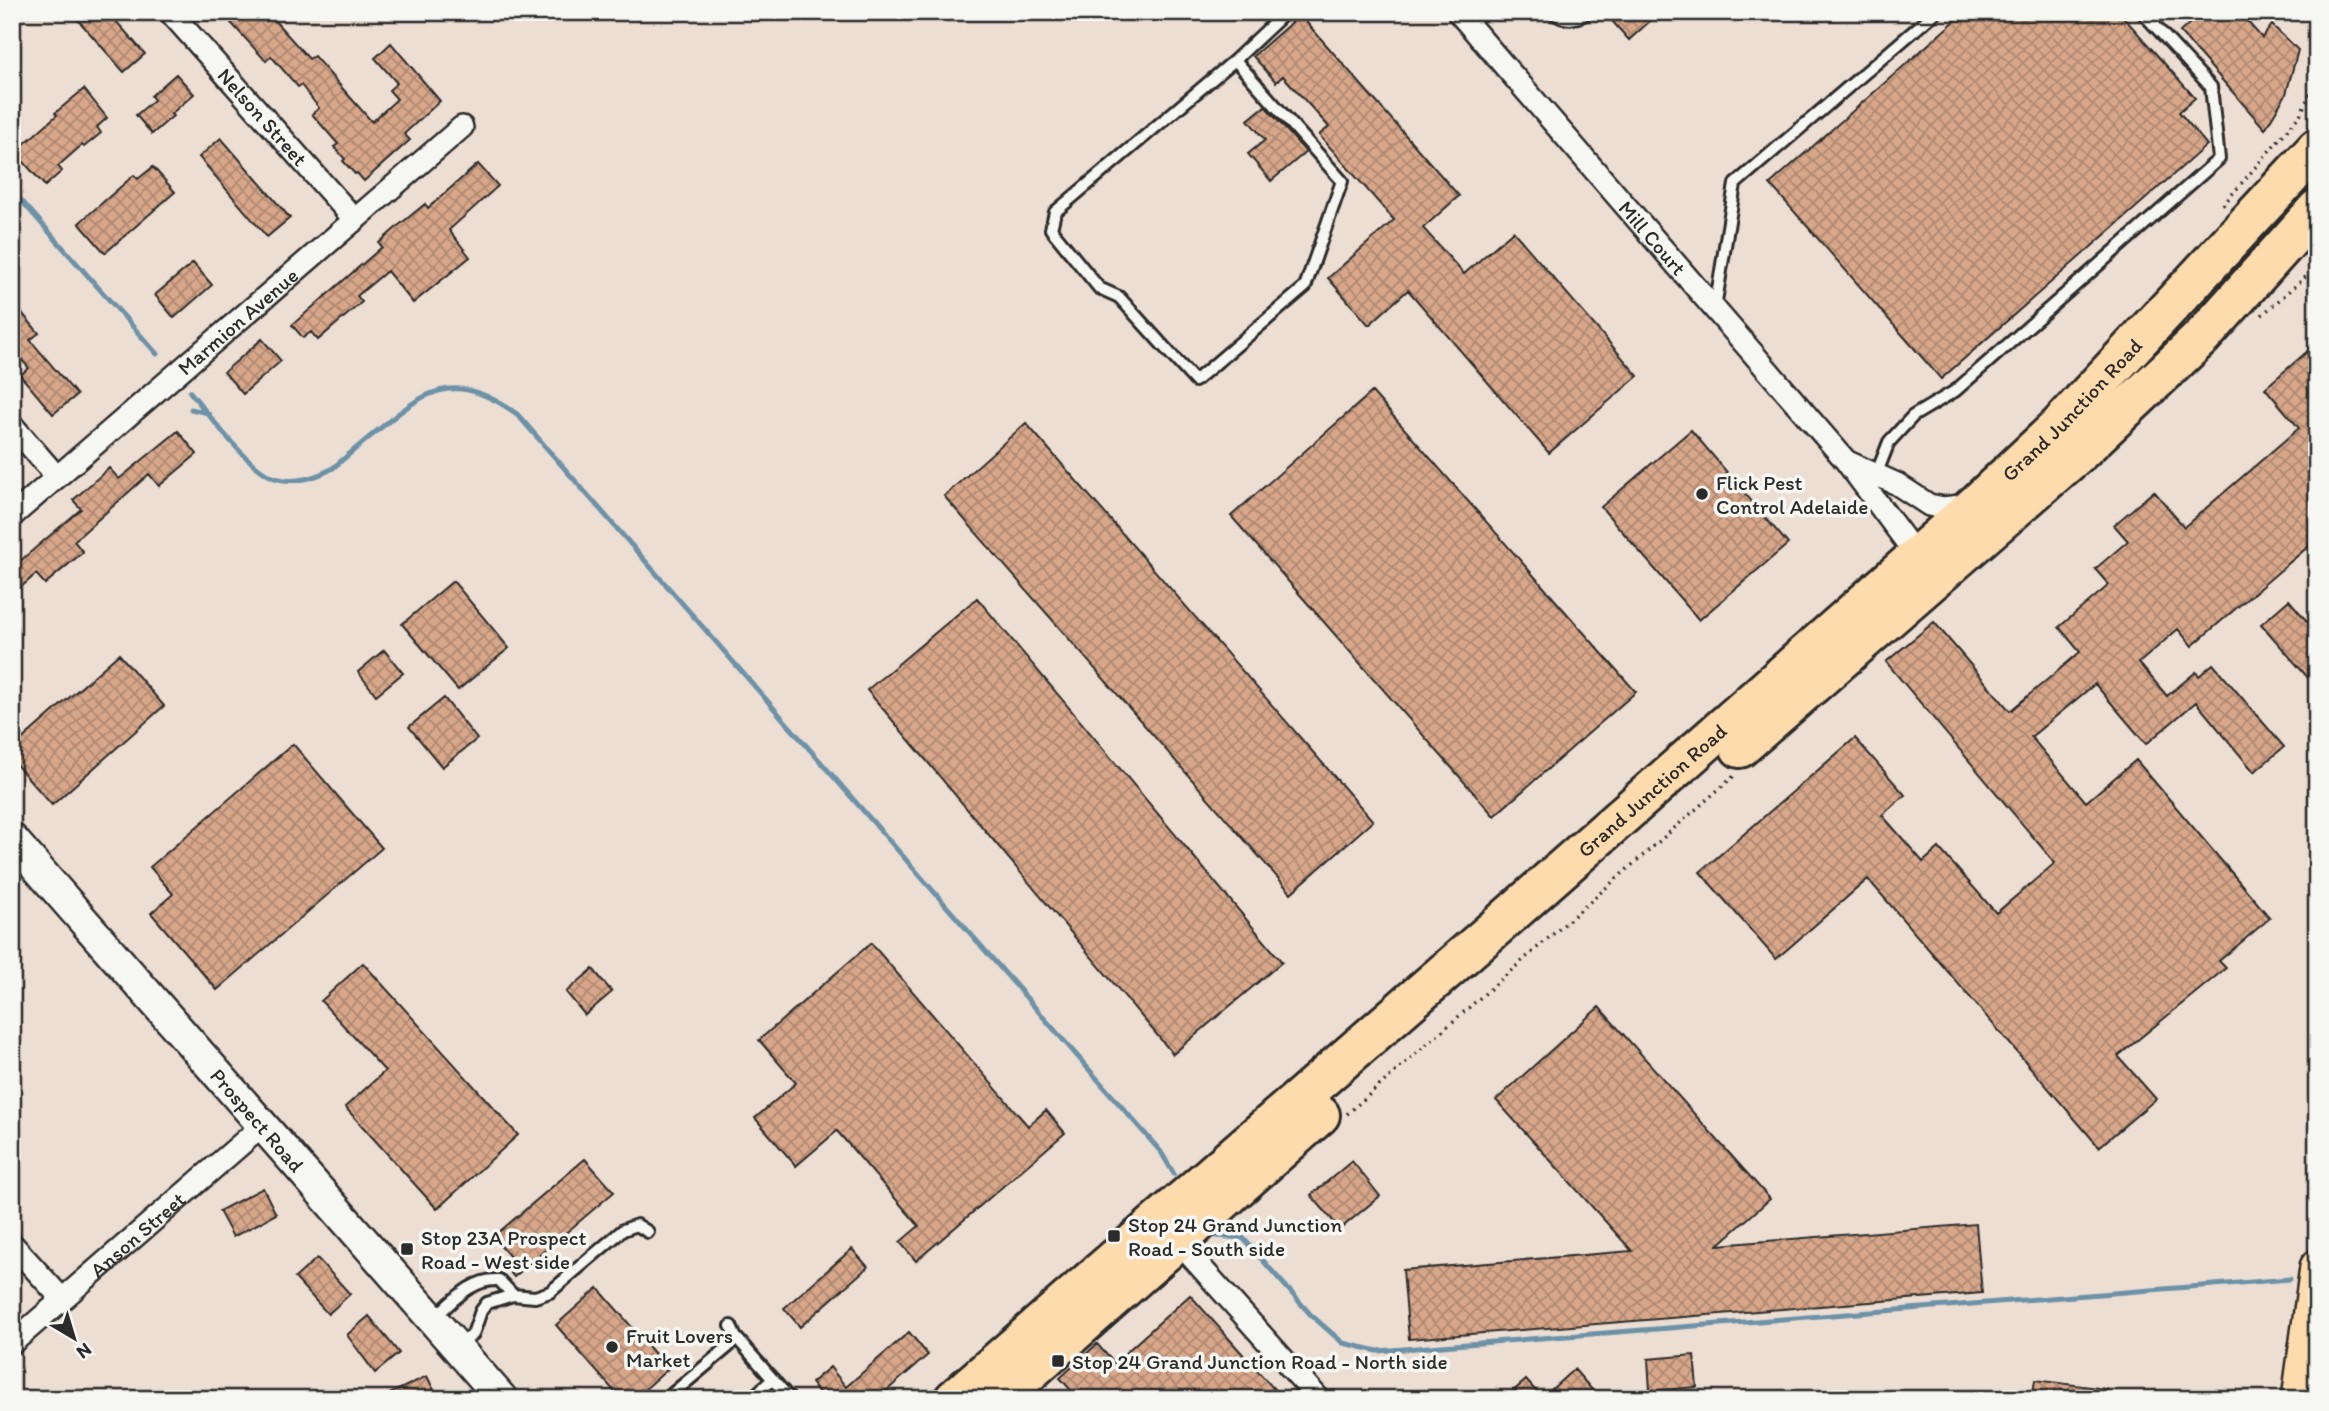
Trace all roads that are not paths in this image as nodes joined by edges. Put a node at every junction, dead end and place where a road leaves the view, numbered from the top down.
1 (170, 12) edge
2 (1286, 12) edge
3 (1458, 12) edge
4 (1552, 12) edge
5 (1589, 12) edge
6 (1936, 12) edge
7 (2142, 12) edge
8 (1234, 60) junction
9 (2317, 119) edge
10 (463, 127) dead end
11 (2317, 148) edge
12 (2317, 209) edge
13 (355, 220) junction
14 (2227, 245) junction
15 (2317, 245) edge
16 (1715, 309) junction
17 (2202, 337) junction
18 (12, 425) edge
19 (1846, 461) junction
20 (1876, 475) junction
21 (57, 477) junction
22 (1976, 504) junction
23 (12, 516) edge
24 (1926, 568) junction
25 (12, 839) edge
26 (261, 1126) junction
27 (1168, 1231) junction
28 (649, 1232) dead end
29 (12, 1244) edge
30 (2314, 1283) edge
31 (513, 1295) junction
32 (62, 1299) junction
33 (432, 1320) junction
34 (12, 1343) edge
35 (457, 1348) junction
36 (773, 1379) junction
37 (669, 1398) edge
38 (502, 1399) edge
39 (751, 1399) edge
40 (790, 1399) edge
41 (954, 1399) edge
42 (999, 1399) edge
43 (1319, 1399) edge
44 (2299, 1399) edge

1 - 13 street, Nelson Street
2 - 8 lane
3 - 16 street, Mill Court
4 - 5 lane
6 - 16 lane
7 - 20 lane
8 - 8 lane
9 - 14 highway
10 - 13 street, Marmion Avenue
11 - 14 highway, Grand Junction Road
12 - 17 highway, Grand Junction Road
13 - 21 street, Marmion Avenue
14 - 22 highway, Grand Junction Road
15 - 17 highway
16 - 19 street, Mill Court
17 - 24 highway, Grand Junction Road
18 - 21 street
19 - 20 street, Mill Court
19 - 24 street, Mill Court
20 - 22 street, Mill Court
21 - 23 street, Marmion Avenue
22 - 24 highway, Grand Junction Road
24 - 27 highway, Grand Junction Road
25 - 26 main road, Prospect Road
26 - 32 street, Anson Street
26 - 33 main road, Prospect Road
27 - 41 highway, Grand Junction Road
27 - 42 highway, Grand Junction Road
27 - 43 street
28 - 31 lane
29 - 32 street
30 - 44 main road
31 - 33 lane
31 - 35 lane
32 - 34 street, Anson Street
33 - 35 main road, Prospect Road
35 - 38 main road, Prospect Road
36 - 37 lane
36 - 39 lane
36 - 40 lane

